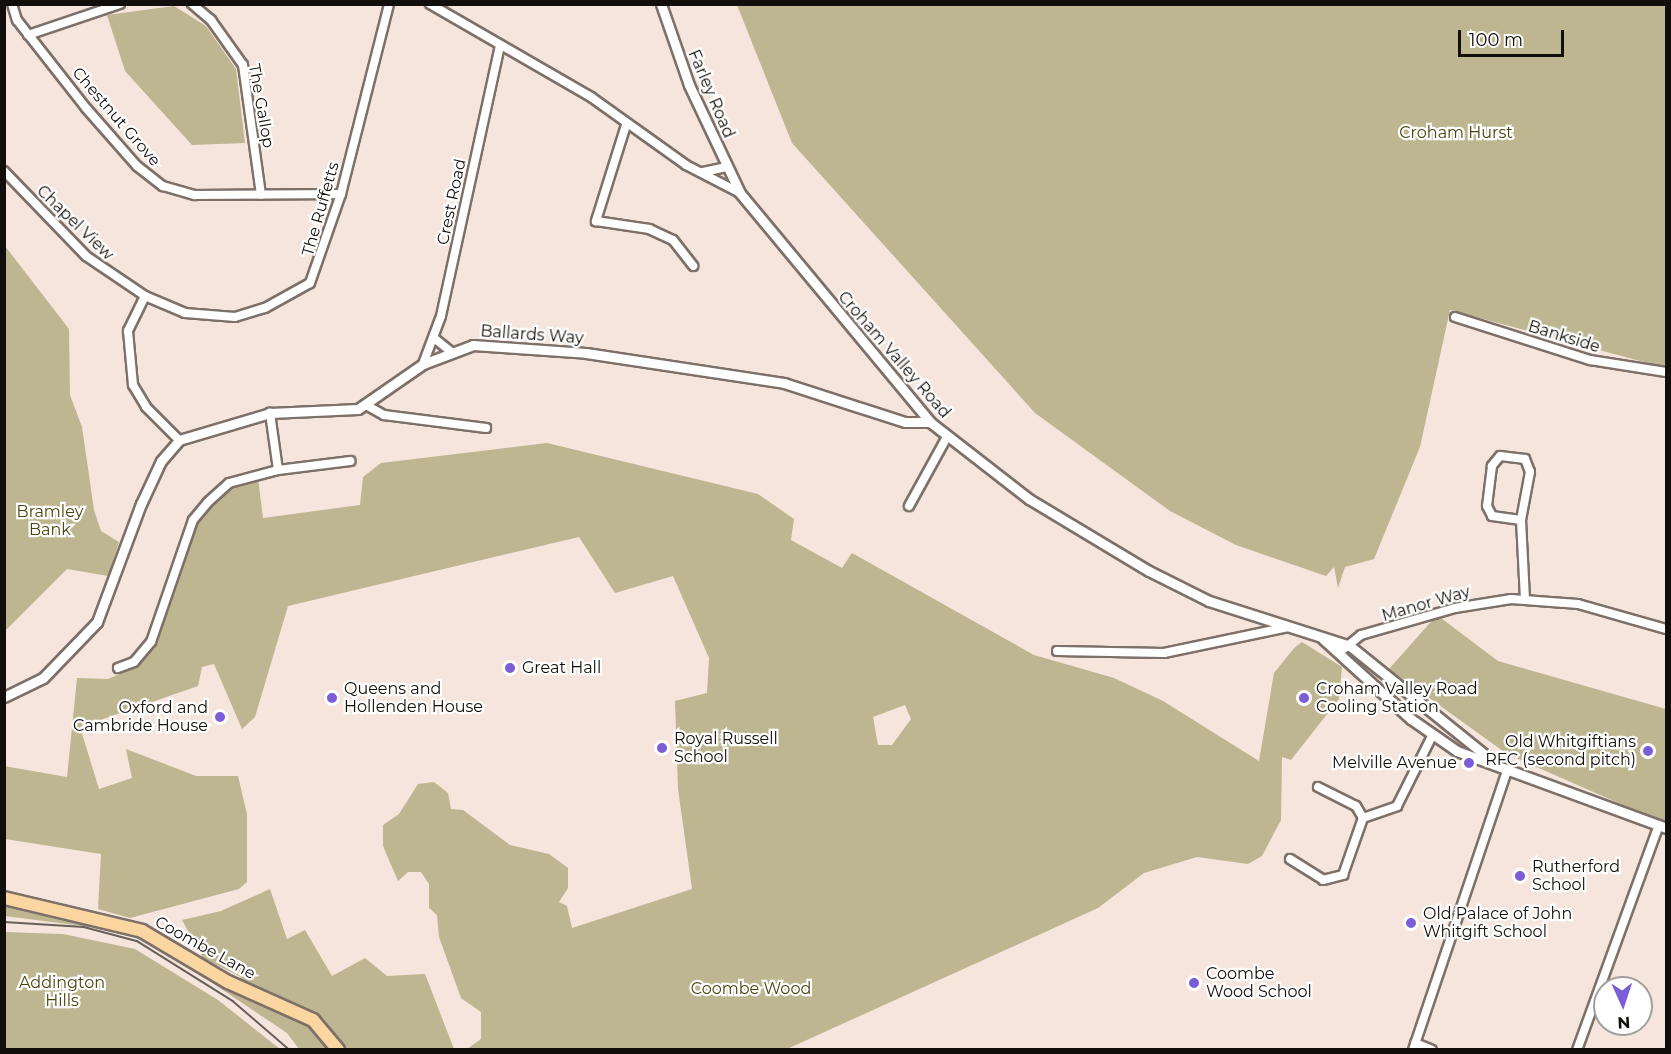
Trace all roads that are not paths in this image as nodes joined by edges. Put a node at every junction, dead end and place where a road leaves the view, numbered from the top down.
1 (12, 4) edge
2 (120, 4) edge
3 (192, 4) edge
4 (389, 4) edge
5 (430, 4) edge
6 (661, 4) edge
7 (28, 35) junction
8 (500, 45) junction
9 (626, 125) junction
10 (726, 167) junction
11 (4, 171) edge
12 (695, 171) junction
13 (740, 193) junction
14 (341, 194) junction
15 (261, 195) junction
16 (693, 266) dead end
17 (145, 296) junction
18 (1455, 317) dead end
19 (434, 338) junction
20 (451, 352) junction
21 (423, 364) junction
22 (1666, 372) edge
23 (366, 405) junction
24 (270, 413) junction
25 (930, 422) junction
26 (486, 428) dead end
27 (947, 437) junction
28 (179, 440) junction
29 (350, 461) dead end
30 (278, 470) junction
31 (909, 506) dead end
32 (1521, 520) junction
33 (1524, 599) junction
34 (1288, 627) junction
35 (1666, 629) edge
36 (1343, 648) junction
37 (1057, 651) dead end
38 (118, 669) dead end
39 (4, 697) edge
40 (1432, 736) junction
41 (1496, 764) junction
42 (1507, 770) junction
43 (1318, 787) dead end
44 (1363, 818) junction
45 (1663, 827) edge
46 (1290, 859) dead end
47 (4, 898) edge
48 (1414, 1046) edge
49 (338, 1050) edge
50 (1432, 1050) edge
51 (1577, 1050) edge

1 - 7 street, Chestnut Grove
2 - 7 street
3 - 15 street, The Gallop
4 - 14 street, The Ruffetts
5 - 8 street, Croham Valley Road
6 - 10 street, Farley Road
7 - 15 street, Chestnut Grove
8 - 9 street, Croham Valley Road
8 - 19 street, Crest Road
9 - 12 street, Croham Valley Road
9 - 16 street
10 - 12 street
10 - 13 street, Farley Road
11 - 17 street, Chapel View
12 - 13 street, Croham Valley Road
13 - 25 street, Croham Valley Road
14 - 15 street, Chestnut Grove
14 - 17 street, The Ruffetts
17 - 28 street
18 - 22 street, Bankside
19 - 20 street
19 - 21 street, Crest Road
20 - 21 street, Ballards Way
20 - 25 street, Ballards Way
21 - 23 street, Ballards Way
23 - 24 street
23 - 26 street
24 - 28 street
24 - 30 street
25 - 27 street, Croham Valley Road
27 - 31 street
27 - 34 street, Croham Valley Road
28 - 39 street
29 - 30 street
30 - 38 street
32 - 32 street
32 - 33 street
33 - 35 street, Manor Way
33 - 36 street, Manor Way
34 - 36 street, Croham Valley Road
34 - 37 street
36 - 40 street, Croham Valley Road
36 - 41 street, Croham Valley Road
40 - 41 street, Croham Valley Road
40 - 44 street
41 - 42 street
42 - 45 street
42 - 48 street
43 - 44 street
44 - 46 street
45 - 51 street
47 - 49 main road, Coombe Lane
48 - 50 street

